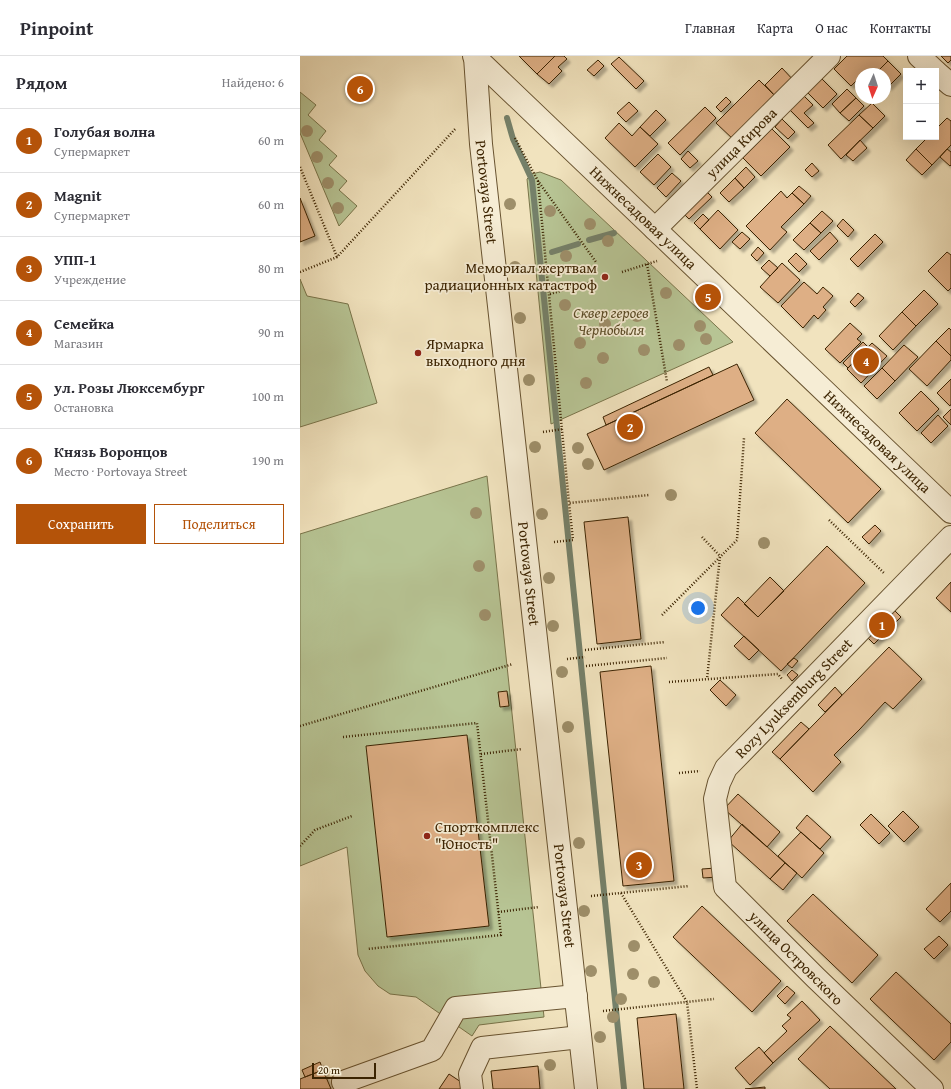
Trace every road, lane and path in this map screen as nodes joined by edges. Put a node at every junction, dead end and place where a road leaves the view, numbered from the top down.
1 (475, 56) edge
2 (828, 56) edge
3 (919, 56) edge
4 (933, 68) edge
5 (939, 74) edge
6 (951, 85) edge
7 (456, 128) dead end
8 (514, 138) dead end
9 (300, 167) edge
10 (538, 181) junction
11 (655, 229) junction
12 (337, 257) junction
13 (658, 261) dead end
14 (596, 262) dead end
15 (647, 264) junction
16 (300, 272) edge
17 (622, 272) dead end
18 (588, 282) dead end
19 (550, 294) junction
20 (667, 382) dead end
21 (562, 430) junction
22 (543, 432) dead end
23 (744, 438) dead end
24 (649, 495) dead end
25 (569, 503) junction
26 (951, 512) edge
27 (829, 520) dead end
28 (702, 536) dead end
29 (951, 537) edge
30 (554, 542) dead end
31 (720, 556) junction
32 (887, 575) dead end
33 (662, 615) dead end
34 (665, 642) dead end
35 (584, 650) dead end
36 (585, 657) dead end
37 (667, 658) dead end
38 (567, 659) dead end
39 (513, 664) dead end
40 (586, 666) dead end
41 (707, 679) junction
42 (669, 682) dead end
43 (787, 683) dead end
44 (300, 726) edge
45 (343, 737) dead end
46 (522, 749) dead end
47 (481, 754) junction
48 (715, 799) joint
49 (352, 816) dead end
50 (300, 846) edge
51 (689, 886) dead end
52 (621, 893) junction
53 (591, 896) dead end
54 (538, 907) dead end
55 (498, 912) junction
56 (367, 949) dead end
57 (576, 996) junction
58 (714, 999) dead end
59 (687, 1002) junction
60 (603, 1011) dead end
61 (580, 1037) junction
62 (343, 1082) dead end
63 (472, 1089) edge
64 (586, 1089) edge
65 (696, 1089) edge
66 (932, 1089) edge

1 - 11 street, Нижнесадовая улица
1 - 57 street, Portovaya Street
2 - 11 street, улица Кирова
3 - 4 street
5 - 6 street
7 - 12 path
8 - 10 path
9 - 12 path
10 - 14 path
10 - 19 path
11 - 26 street, Нижнесадовая улица
12 - 16 path
13 - 15 path
15 - 17 path
15 - 20 path
18 - 19 path
19 - 21 path
21 - 22 path
21 - 25 path
23 - 31 path
24 - 25 path
25 - 30 path
27 - 32 path
28 - 31 path
29 - 48 street, Rozy Lyuksemburg Street
31 - 33 path
31 - 41 path
34 - 35 path
36 - 38 path
37 - 40 path
39 - 44 path
41 - 42 path
41 - 43 path
45 - 47 path
46 - 47 path
47 - 55 path
48 - 66 street, улица Островского
49 - 50 path
51 - 52 path
52 - 53 path
52 - 59 path
54 - 55 path
55 - 56 path
57 - 61 street, Portovaya Street
57 - 62 street
58 - 59 path
59 - 60 path
59 - 65 path
61 - 63 street
61 - 64 street, Portovaya Street

